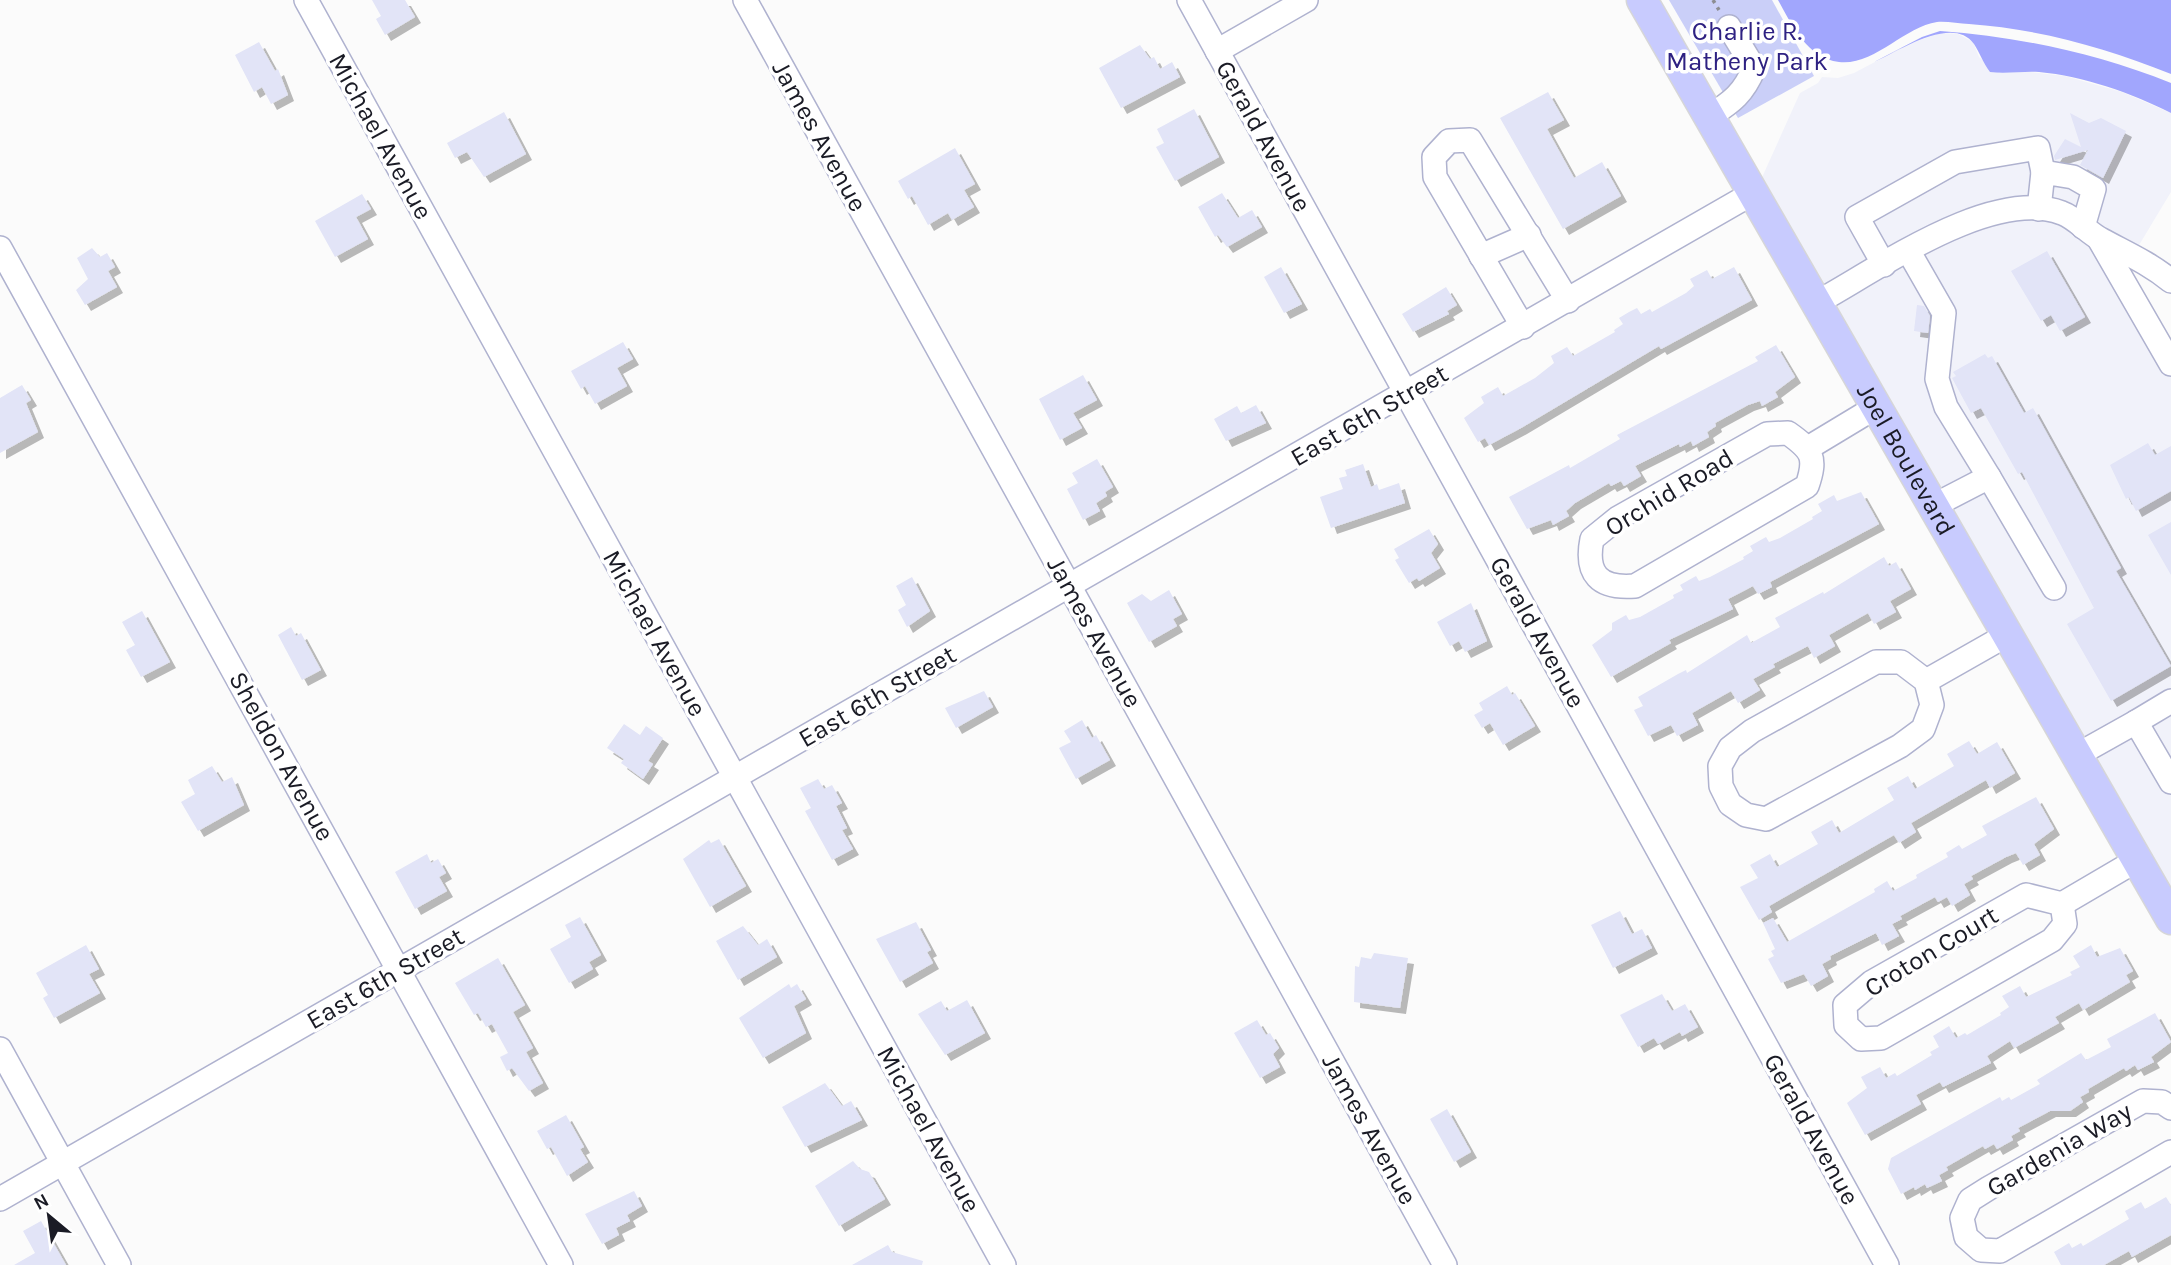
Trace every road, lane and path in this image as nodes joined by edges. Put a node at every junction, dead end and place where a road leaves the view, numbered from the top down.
1 (306, 0) edge
2 (745, 0) edge
3 (1189, 0) edge
4 (1306, 0) edge
5 (1642, 0) edge
6 (1729, 27) dead end
7 (1217, 51) junction
8 (1710, 116) junction
9 (2043, 172) junction
10 (1753, 193) junction
11 (2039, 209) junction
12 (2091, 233) junction
13 (1528, 235) junction
14 (0, 248) edge
15 (1909, 252) junction
16 (1481, 256) junction
17 (1884, 265) junction
18 (2171, 281) edge
19 (1569, 301) junction
20 (1816, 303) junction
21 (1523, 327) junction
22 (2171, 364) edge
23 (1406, 394) junction
24 (1876, 407) junction
25 (1808, 448) junction
26 (1989, 477) junction
27 (1933, 506) junction
28 (1070, 587) junction
29 (2053, 588) dead end
30 (2007, 635) junction
31 (1926, 681) junction
32 (2171, 701) edge
33 (2136, 722) junction
34 (2077, 755) junction
35 (734, 777) junction
36 (2171, 782) edge
37 (2137, 860) junction
38 (2062, 904) junction
39 (2171, 919) edge
40 (398, 971) junction
41 (0, 1049) edge
42 (2171, 1108) edge
43 (2171, 1152) edge
44 (65, 1163) junction
45 (0, 1199) edge
46 (119, 1265) edge
47 (562, 1265) edge
48 (1004, 1265) edge
49 (1445, 1265) edge
50 (1887, 1265) edge

1 - 35 street, Michael Avenue
2 - 28 street, James Avenue
3 - 7 street, Gerald Avenue
4 - 7 street
5 - 8 main road, Joel Boulevard
6 - 8 street
7 - 23 street, Gerald Avenue
8 - 10 main road, Joel Boulevard
9 - 11 street
9 - 12 street
9 - 17 street
10 - 19 street, East 6th Street
10 - 20 main road, Joel Boulevard
11 - 12 street
11 - 15 street
12 - 18 street
12 - 22 street
13 - 16 street
13 - 16 street
13 - 19 street
14 - 40 street, Sheldon Avenue
15 - 17 street
15 - 26 street
16 - 21 street
17 - 20 street
19 - 21 street, East 6th Street
20 - 24 main road, Joel Boulevard
21 - 23 street, East 6th Street
23 - 28 street, East 6th Street
23 - 50 street, Gerald Avenue
24 - 25 street
24 - 27 main road, Joel Boulevard
25 - 25 street, Orchid Road
26 - 27 street
26 - 29 street
27 - 30 main road, Joel Boulevard
28 - 35 street, East 6th Street
28 - 49 street, James Avenue
30 - 31 street
30 - 34 main road, Joel Boulevard
31 - 31 street
32 - 33 street
33 - 34 street
33 - 36 street
34 - 37 main road, Joel Boulevard
35 - 40 street, East 6th Street
35 - 48 street, Michael Avenue
37 - 38 street
37 - 39 main road, Joel Boulevard
38 - 38 street, Croton Court
40 - 44 street, East 6th Street
40 - 47 street, Sheldon Avenue
41 - 44 street
42 - 43 street, Gardenia Way
44 - 45 street, East 6th Street
44 - 46 street

